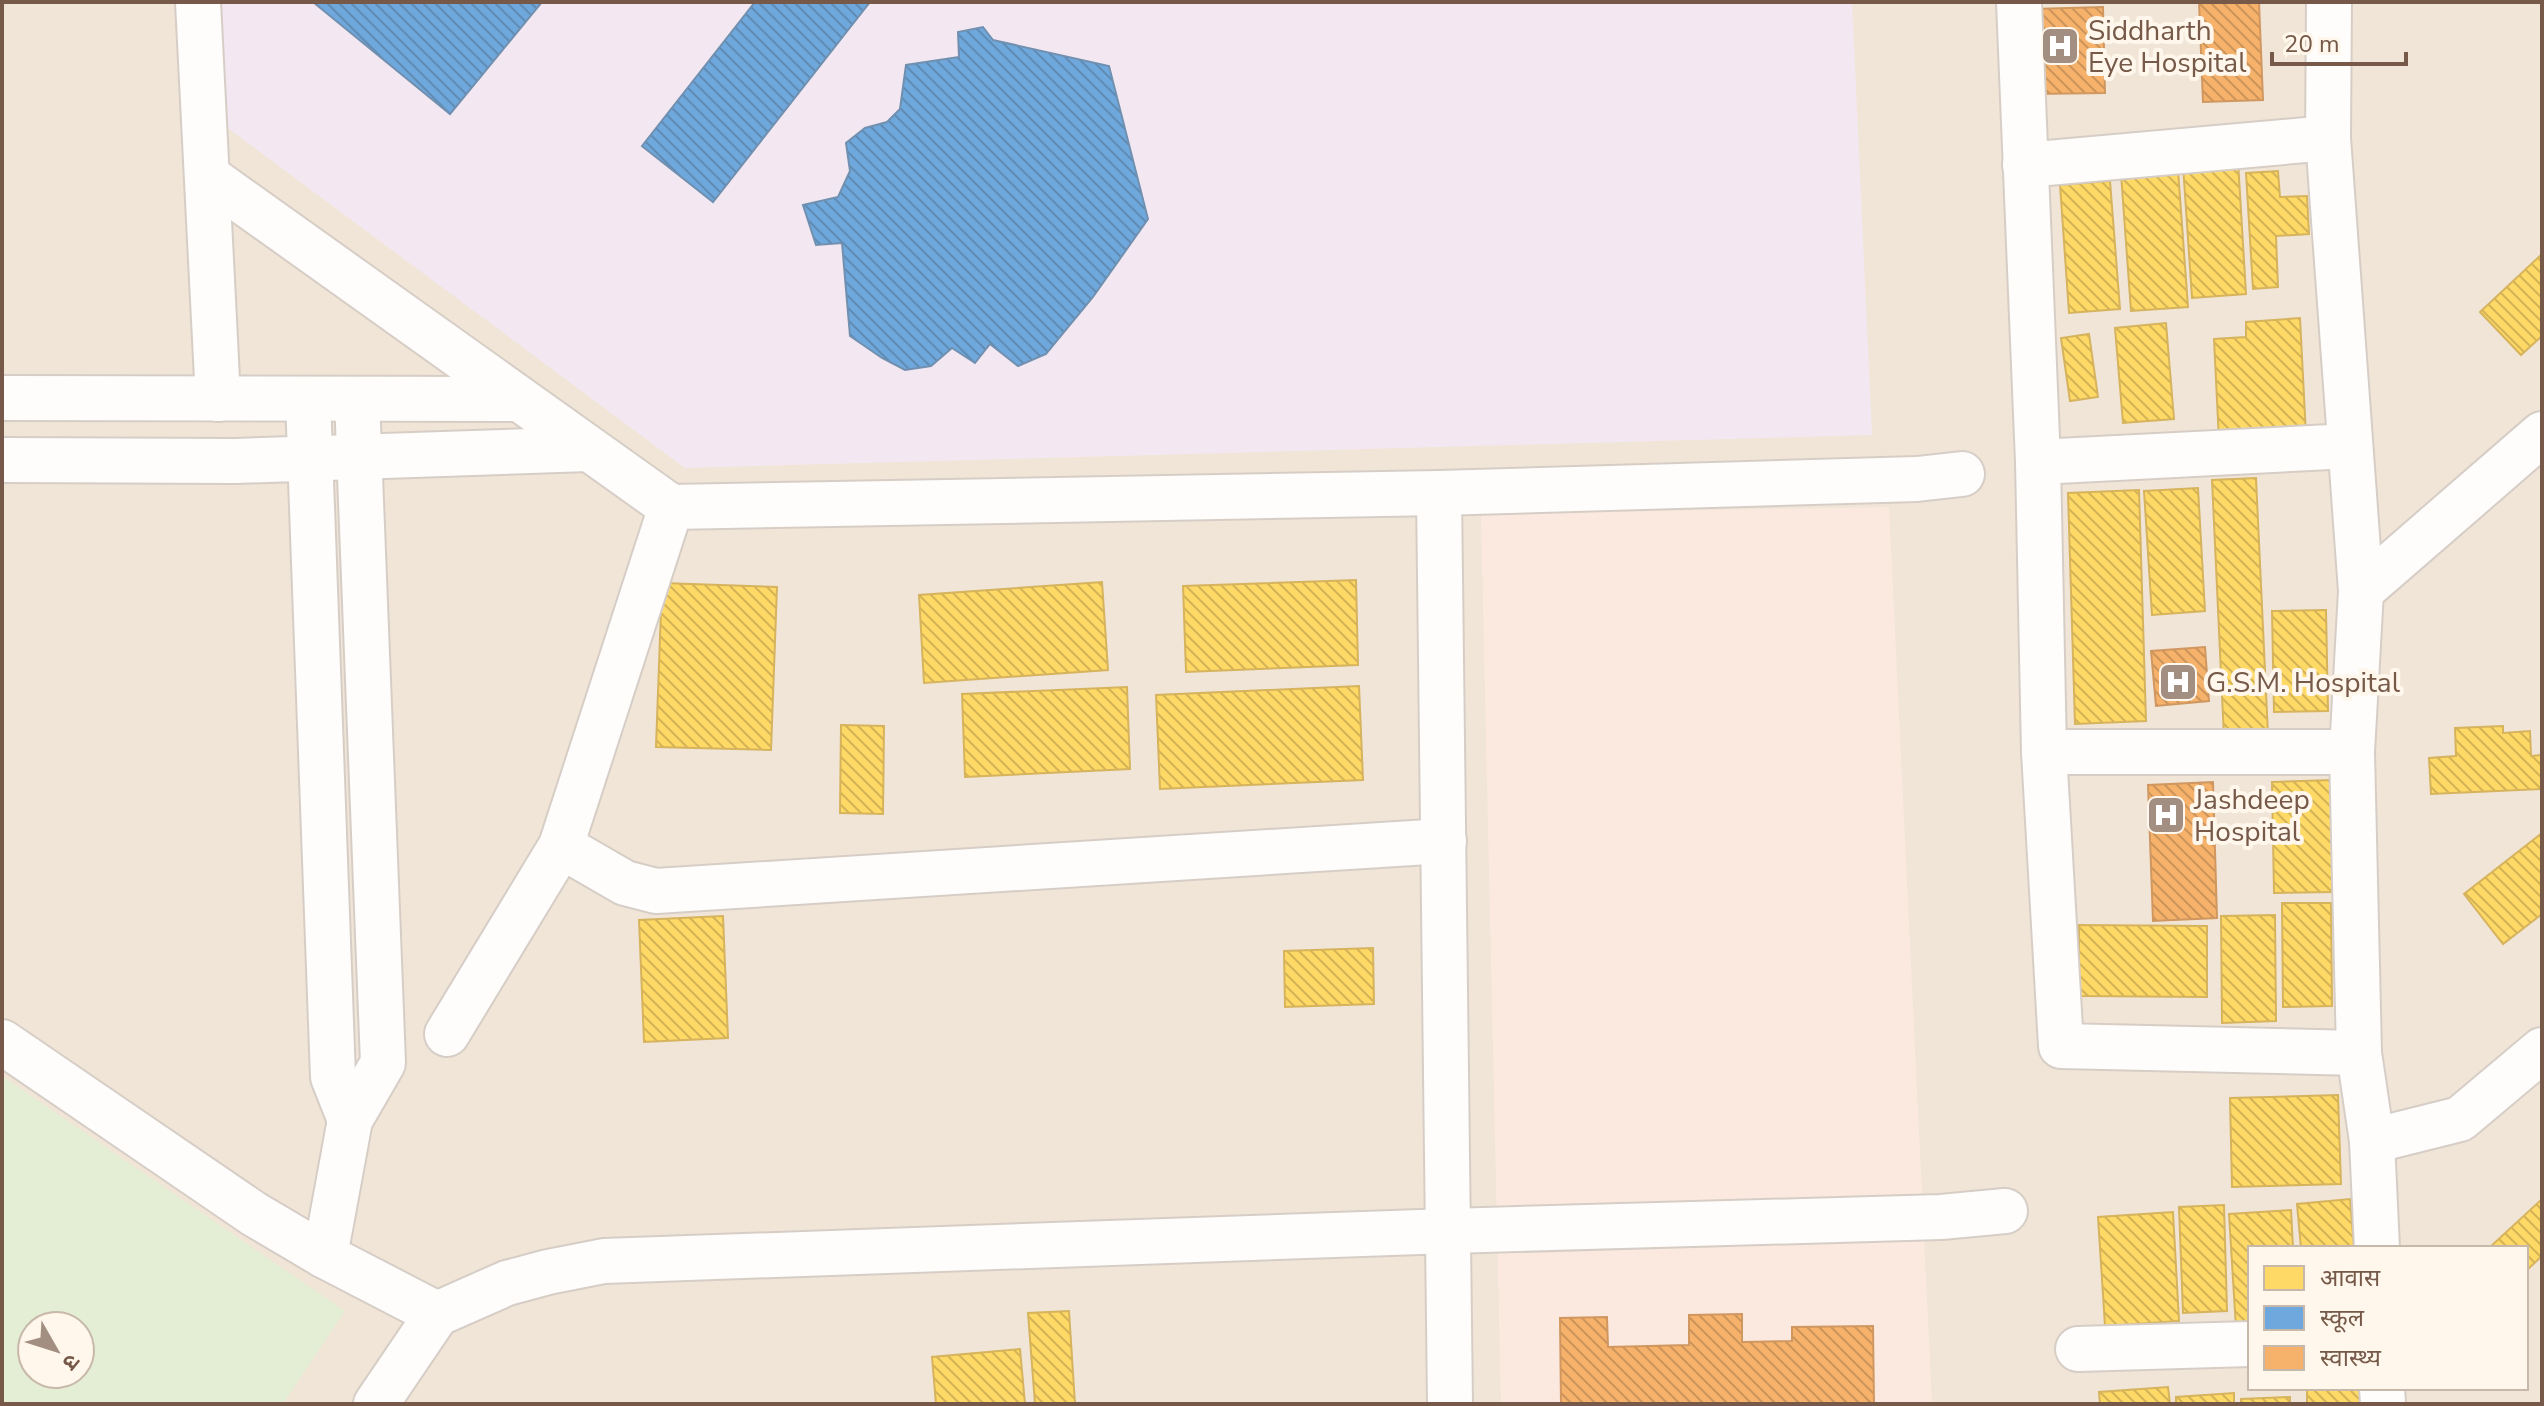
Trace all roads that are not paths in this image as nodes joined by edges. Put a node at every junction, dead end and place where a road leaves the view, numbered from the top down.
1 (198, 2) edge
2 (2019, 2) edge
3 (2329, 2) edge
4 (2328, 138) junction
5 (2025, 165) junction
6 (207, 176) junction
7 (2, 398) edge
8 (218, 399) junction
9 (308, 399) junction
10 (357, 399) junction
11 (519, 399) junction
12 (2542, 434) edge
13 (2350, 446) junction
14 (588, 449) junction
15 (359, 457) junction
16 (310, 458) junction
17 (2, 460) edge
18 (2038, 462) junction
19 (1962, 474) dead end
20 (1439, 493) junction
21 (671, 507) junction
22 (2361, 591) junction
23 (2044, 752) junction
24 (2352, 752) junction
25 (1444, 841) junction
26 (561, 846) junction
27 (447, 1034) dead end
28 (2, 1042) edge
29 (2542, 1050) edge
30 (2359, 1053) junction
31 (350, 1120) junction
32 (2372, 1141) junction
33 (2005, 1211) dead end
34 (1449, 1231) junction
35 (2377, 1246) edge
36 (325, 1256) junction
37 (437, 1314) junction
38 (2248, 1344) edge
39 (2078, 1349) dead end
40 (376, 1404) edge
41 (1450, 1404) edge

1 - 6 street
2 - 5 street
3 - 4 street
4 - 5 street
4 - 13 street
5 - 18 street
6 - 8 street
6 - 11 street
7 - 8 street
8 - 9 street
9 - 10 street
9 - 16 street
10 - 11 street
10 - 15 street
11 - 14 street
12 - 22 street
13 - 18 street
13 - 22 street
14 - 15 street
14 - 21 street
15 - 16 street
15 - 31 street
16 - 17 street
16 - 31 street
18 - 23 street
19 - 20 street
20 - 21 street
20 - 25 street
21 - 26 street
22 - 24 street
23 - 24 street
23 - 30 street
24 - 30 street
25 - 26 street
25 - 34 street
26 - 27 street
28 - 36 street
29 - 32 street
30 - 32 street
31 - 36 street
32 - 35 street
33 - 34 street
34 - 37 street
34 - 41 street
36 - 37 street
37 - 40 street
38 - 39 street

